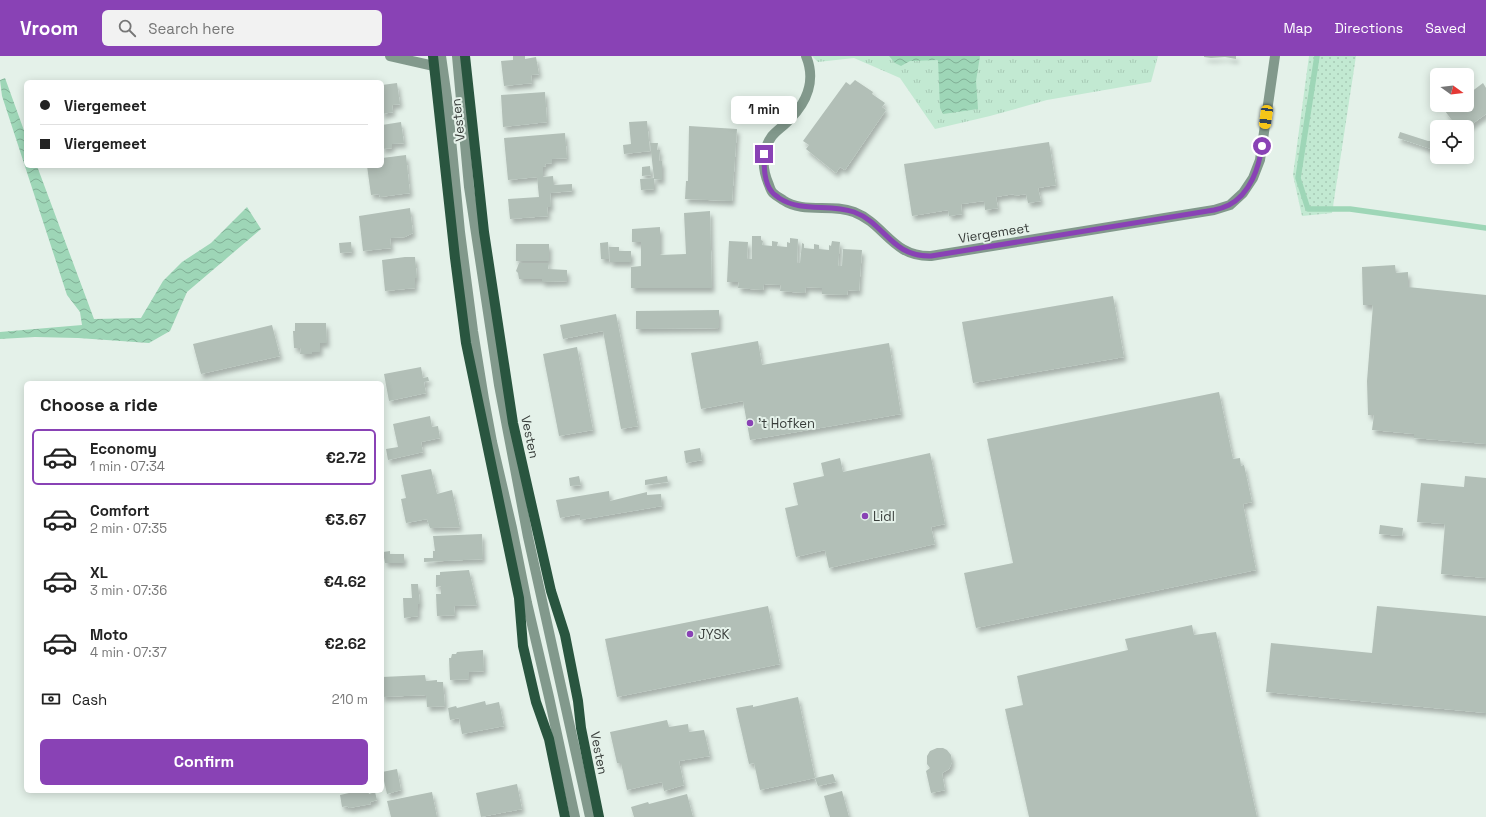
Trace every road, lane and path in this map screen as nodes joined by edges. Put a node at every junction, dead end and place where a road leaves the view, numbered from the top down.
1 (390, 56) edge
2 (441, 56) edge
3 (457, 56) edge
4 (465, 56) edge
5 (806, 56) edge
6 (1275, 56) edge
7 (434, 61) edge
8 (565, 817) edge
9 (575, 817) edge
10 (590, 817) edge
11 (599, 817) edge

1 - 7 street
2 - 9 street, Vesten
3 - 10 street, Vesten
4 - 11 main road, Vesten
5 - 6 street, Viergemeet
7 - 8 main road, Vesten

